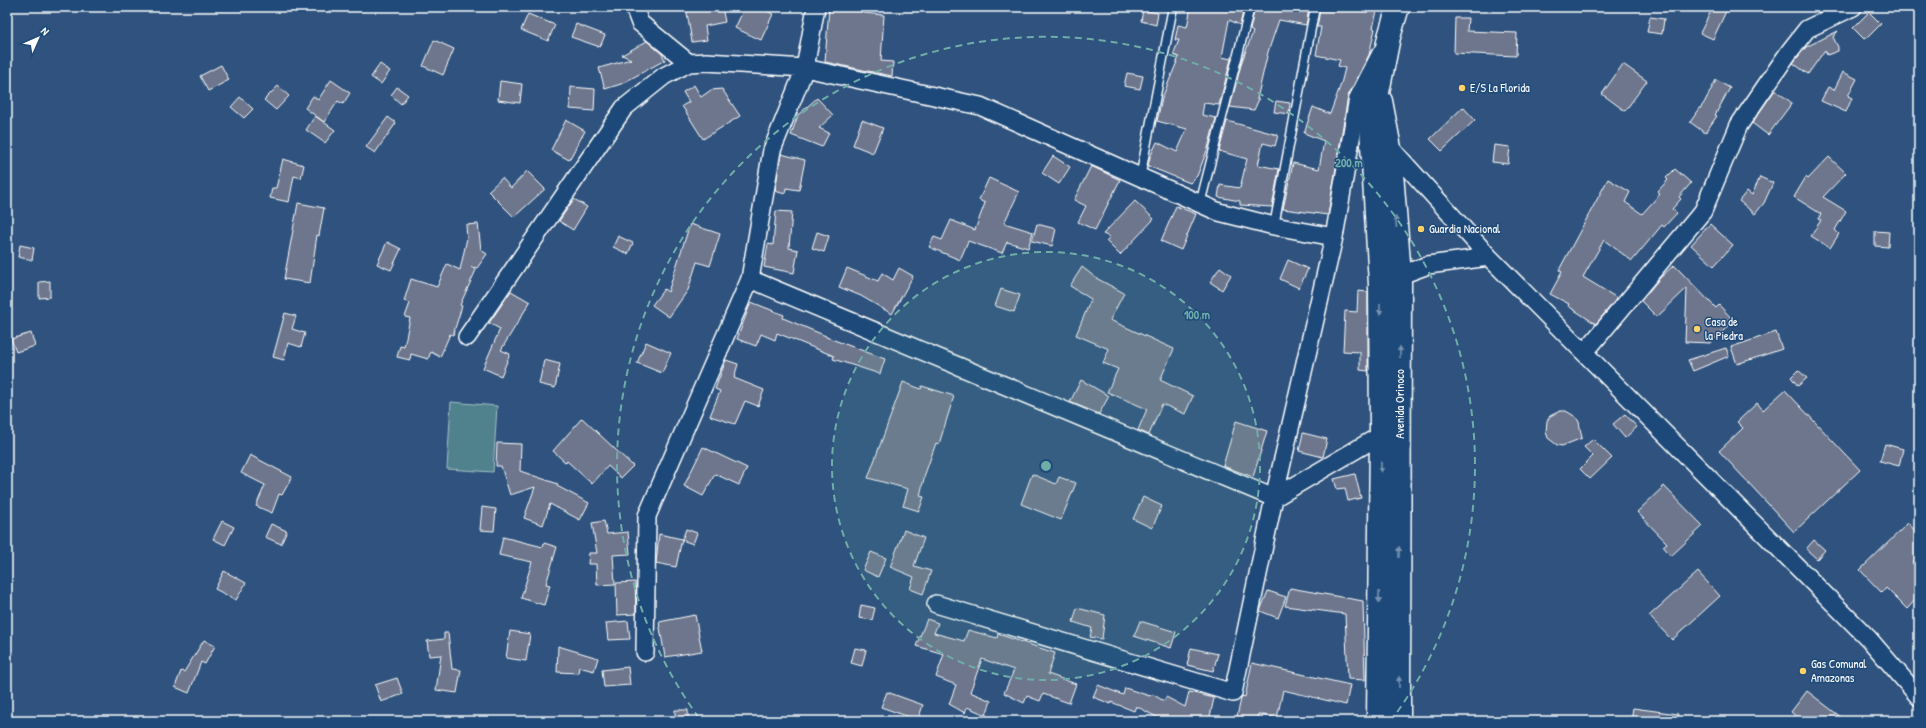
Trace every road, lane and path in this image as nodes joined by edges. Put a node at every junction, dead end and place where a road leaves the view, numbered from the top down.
1 (634, 7) edge
2 (816, 7) edge
3 (1173, 7) edge
4 (1250, 7) edge
5 (1315, 7) edge
6 (1398, 7) edge
7 (1853, 7) edge
8 (1389, 37) junction
9 (689, 64) junction
10 (805, 68) junction
11 (1378, 89) junction
12 (1371, 127) junction
13 (1390, 148) junction
14 (1140, 178) junction
15 (1200, 204) junction
16 (1274, 226) junction
17 (1334, 237) junction
18 (1489, 257) junction
19 (1400, 275) junction
20 (750, 278) junction
21 (1380, 284) junction
22 (468, 336) dead end
23 (1585, 352) junction
24 (1381, 435) junction
25 (1274, 498) junction
26 (936, 604) dead end
27 (645, 652) dead end
28 (1919, 697) edge
29 (1378, 721) edge
30 (1399, 721) edge

1 - 9 street
2 - 10 street
3 - 14 lane
4 - 15 lane
5 - 16 lane
6 - 8 street, Avenida Orinoco
7 - 23 street
8 - 11 street, Avenida Orinoco
8 - 17 street
9 - 10 street
9 - 22 street
10 - 14 street
10 - 20 street
11 - 12 street, Avenida Orinoco
11 - 13 street, Avenida Orinoco
12 - 13 street
12 - 21 street, Avenida Orinoco
13 - 18 street
19 -> 13 street, Avenida Orinoco
14 - 15 street
15 - 16 street
16 - 17 street
17 - 25 street
18 - 19 street
18 - 23 street
19 - 21 street
30 -> 19 street, Avenida Orinoco
20 - 25 street
20 - 27 street
21 -> 24 street, Avenida Orinoco
23 - 28 street
24 - 25 street
24 -> 29 street, Avenida Orinoco
25 - 26 street

